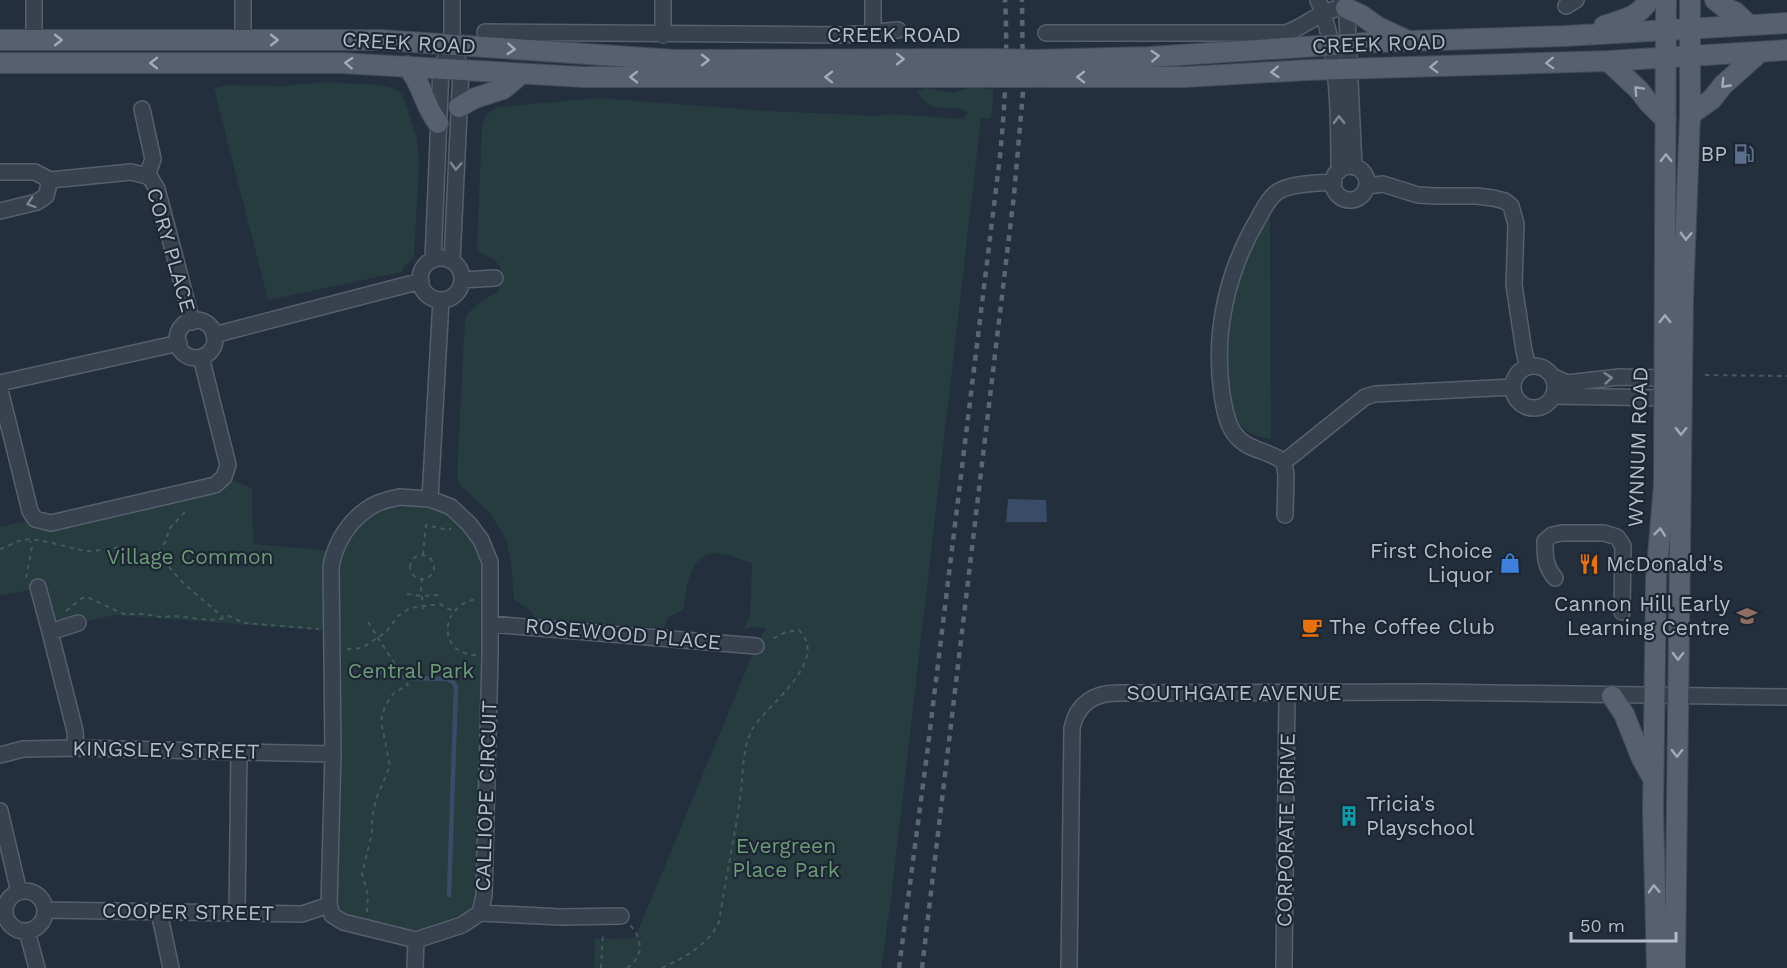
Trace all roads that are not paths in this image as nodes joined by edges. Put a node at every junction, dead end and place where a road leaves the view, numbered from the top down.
1 (34, 0) edge
2 (243, 0) edge
3 (452, 0) edge
4 (663, 0) edge
5 (873, 0) edge
6 (1649, 0) edge
7 (1666, 0) edge
8 (1690, 0) edge
9 (1715, 0) edge
10 (1343, 4) edge
11 (1320, 6) edge
12 (1787, 23) edge
13 (1748, 24) junction
14 (1690, 28) junction
15 (1666, 29) junction
16 (898, 30) dead end
17 (484, 32) dead end
18 (873, 33) junction
19 (1046, 33) dead end
20 (663, 34) junction
21 (1583, 36) junction
22 (0, 39) edge
23 (34, 39) junction
24 (243, 40) junction
25 (1408, 42) junction
26 (452, 44) junction
27 (1340, 45) junction
28 (1787, 50) edge
29 (1760, 52) junction
30 (1690, 56) junction
31 (1666, 58) junction
32 (1608, 61) junction
33 (0, 63) edge
34 (407, 66) junction
35 (441, 68) junction
36 (993, 68) junction
37 (1033, 68) junction
38 (1342, 69) junction
39 (461, 70) junction
40 (520, 74) junction
41 (459, 107) junction
42 (142, 110) dead end
43 (1690, 115) junction
44 (1666, 120) junction
45 (438, 123) junction
46 (0, 172) edge
47 (1342, 173) junction
48 (147, 176) junction
49 (50, 180) junction
50 (1367, 186) junction
51 (0, 211) edge
52 (433, 260) junction
53 (452, 261) junction
54 (495, 278) dead end
55 (462, 280) junction
56 (421, 281) junction
57 (441, 300) junction
58 (192, 322) junction
59 (214, 335) junction
60 (179, 343) junction
61 (201, 357) junction
62 (1528, 367) junction
63 (1552, 376) junction
64 (1665, 378) junction
65 (0, 383) edge
66 (1513, 387) junction
67 (0, 390) edge
68 (1554, 396) junction
69 (1665, 398) junction
70 (1284, 462) junction
71 (430, 500) junction
72 (1285, 515) dead end
73 (1555, 578) dead end
74 (38, 587) road end
75 (1622, 612) dead end
76 (78, 623) dead end
77 (490, 624) junction
78 (50, 632) junction
79 (756, 646) road end
80 (1287, 693) junction
81 (1678, 695) junction
82 (1612, 696) junction
83 (1654, 696) junction
84 (1787, 697) edge
85 (76, 748) junction
86 (239, 751) junction
87 (333, 754) junction
88 (0, 755) edge
89 (1653, 779) junction
90 (0, 811) edge
91 (19, 892) junction
92 (329, 906) junction
93 (45, 910) junction
94 (159, 912) junction
95 (3, 913) edge
96 (237, 913) junction
97 (480, 913) junction
98 (621, 916) road end
99 (27, 931) junction
100 (416, 940) junction
101 (37, 968) edge
102 (171, 968) edge
103 (415, 968) edge
104 (1069, 968) edge
105 (1284, 968) edge
106 (1657, 968) edge
107 (1675, 968) edge

1 - 23 street
2 - 24 street
3 - 26 street
4 - 20 street
5 - 18 street
6 - 21 main road
7 - 15 main road, WYNNUM ROAD
8 - 14 main road, WYNNUM ROAD
9 - 13 main road
10 - 11 street, CREEK ROAD
10 - 25 main road
10 - 27 street
11 - 19 street, CREEK ROAD
11 - 27 street
12 - 13 main road, CREEK ROAD
13 - 14 main road, CREEK ROAD
14 - 15 main road, CREEK ROAD
14 - 30 main road, WYNNUM ROAD
15 - 21 main road, CREEK ROAD
15 - 31 main road, WYNNUM ROAD
16 - 18 street, CREEK ROAD
17 - 20 street, CREEK ROAD
18 - 20 street, CREEK ROAD
21 - 25 main road, CREEK ROAD
22 - 23 main road, CREEK ROAD
23 -> 24 main road, CREEK ROAD
24 -> 26 main road, CREEK ROAD
25 - 27 main road, CREEK ROAD
26 - 35 street
26 -> 36 main road, CREEK ROAD
26 - 39 street
37 -> 27 main road, CREEK ROAD
27 - 38 street
28 - 29 main road, CREEK ROAD
29 - 30 main road, CREEK ROAD
29 -> 43 main road
30 - 31 main road, CREEK ROAD
30 - 43 main road, WYNNUM ROAD
31 - 32 main road, CREEK ROAD
31 - 44 main road, WYNNUM ROAD
32 -> 38 main road, CREEK ROAD
44 -> 32 main road
34 -> 33 main road, CREEK ROAD
34 - 35 main road, CREEK ROAD
34 - 45 main road
35 - 39 main road, CREEK ROAD
35 - 45 street
36 - 37 main road, CREEK ROAD, bridge
36 -> 40 main road, CREEK ROAD
38 -> 37 main road, CREEK ROAD
38 - 47 street
39 - 40 main road, CREEK ROAD
39 - 41 street
40 - 41 main road
41 -> 53 street
42 - 48 street, CORY PLACE
43 -> 81 main road, WYNNUM ROAD
64 -> 44 main road, WYNNUM ROAD
45 - 52 street
46 - 49 street
47 - 50 street
47 - 50 street
47 - 70 street
48 - 49 street
48 - 58 street, CORY PLACE
49 -> 51 street
50 - 62 street
52 - 53 street
52 - 56 street
53 - 55 street
54 - 55 street
55 - 57 street
56 - 57 street
56 - 59 street
57 - 71 street
58 - 59 street
58 - 60 street
59 - 61 street
60 - 61 street
60 - 65 street
61 - 67 street
62 - 63 street
62 - 66 street
63 -> 64 street
63 - 68 street
64 - 69 main road, WYNNUM ROAD
66 - 68 street
66 - 70 street
68 - 69 street
83 -> 69 main road, WYNNUM ROAD
70 - 72 street
71 - 77 street, CALLIOPE CIRCUIT
71 - 87 street, CALLIOPE CIRCUIT
73 - 75 street
74 - 78 street
76 - 78 street
77 - 79 street, ROSEWOOD PLACE
77 - 97 street, CALLIOPE CIRCUIT
78 - 85 street
80 - 82 street, SOUTHGATE AVENUE
80 - 104 street, SOUTHGATE AVENUE
80 - 105 street, CORPORATE DRIVE
81 - 83 street, SOUTHGATE AVENUE
81 - 84 street, SOUTHGATE AVENUE
81 -> 107 main road, WYNNUM ROAD
82 - 83 street, SOUTHGATE AVENUE
82 - 89 main road
83 - 89 main road, WYNNUM ROAD
85 - 86 street, KINGSLEY STREET
85 - 88 street, KINGSLEY STREET
86 - 87 street, KINGSLEY STREET
86 - 96 street
87 - 92 street, CALLIOPE CIRCUIT
106 -> 89 main road, WYNNUM ROAD
90 - 91 street
91 - 93 street
91 - 95 street
92 - 96 street, COOPER STREET
92 - 100 street
93 - 94 street, COOPER STREET
93 - 99 street
94 - 96 street, COOPER STREET
94 - 102 street
95 - 99 street
97 - 98 street
97 - 100 street, CALLIOPE CIRCUIT
99 - 101 street
100 - 103 street

